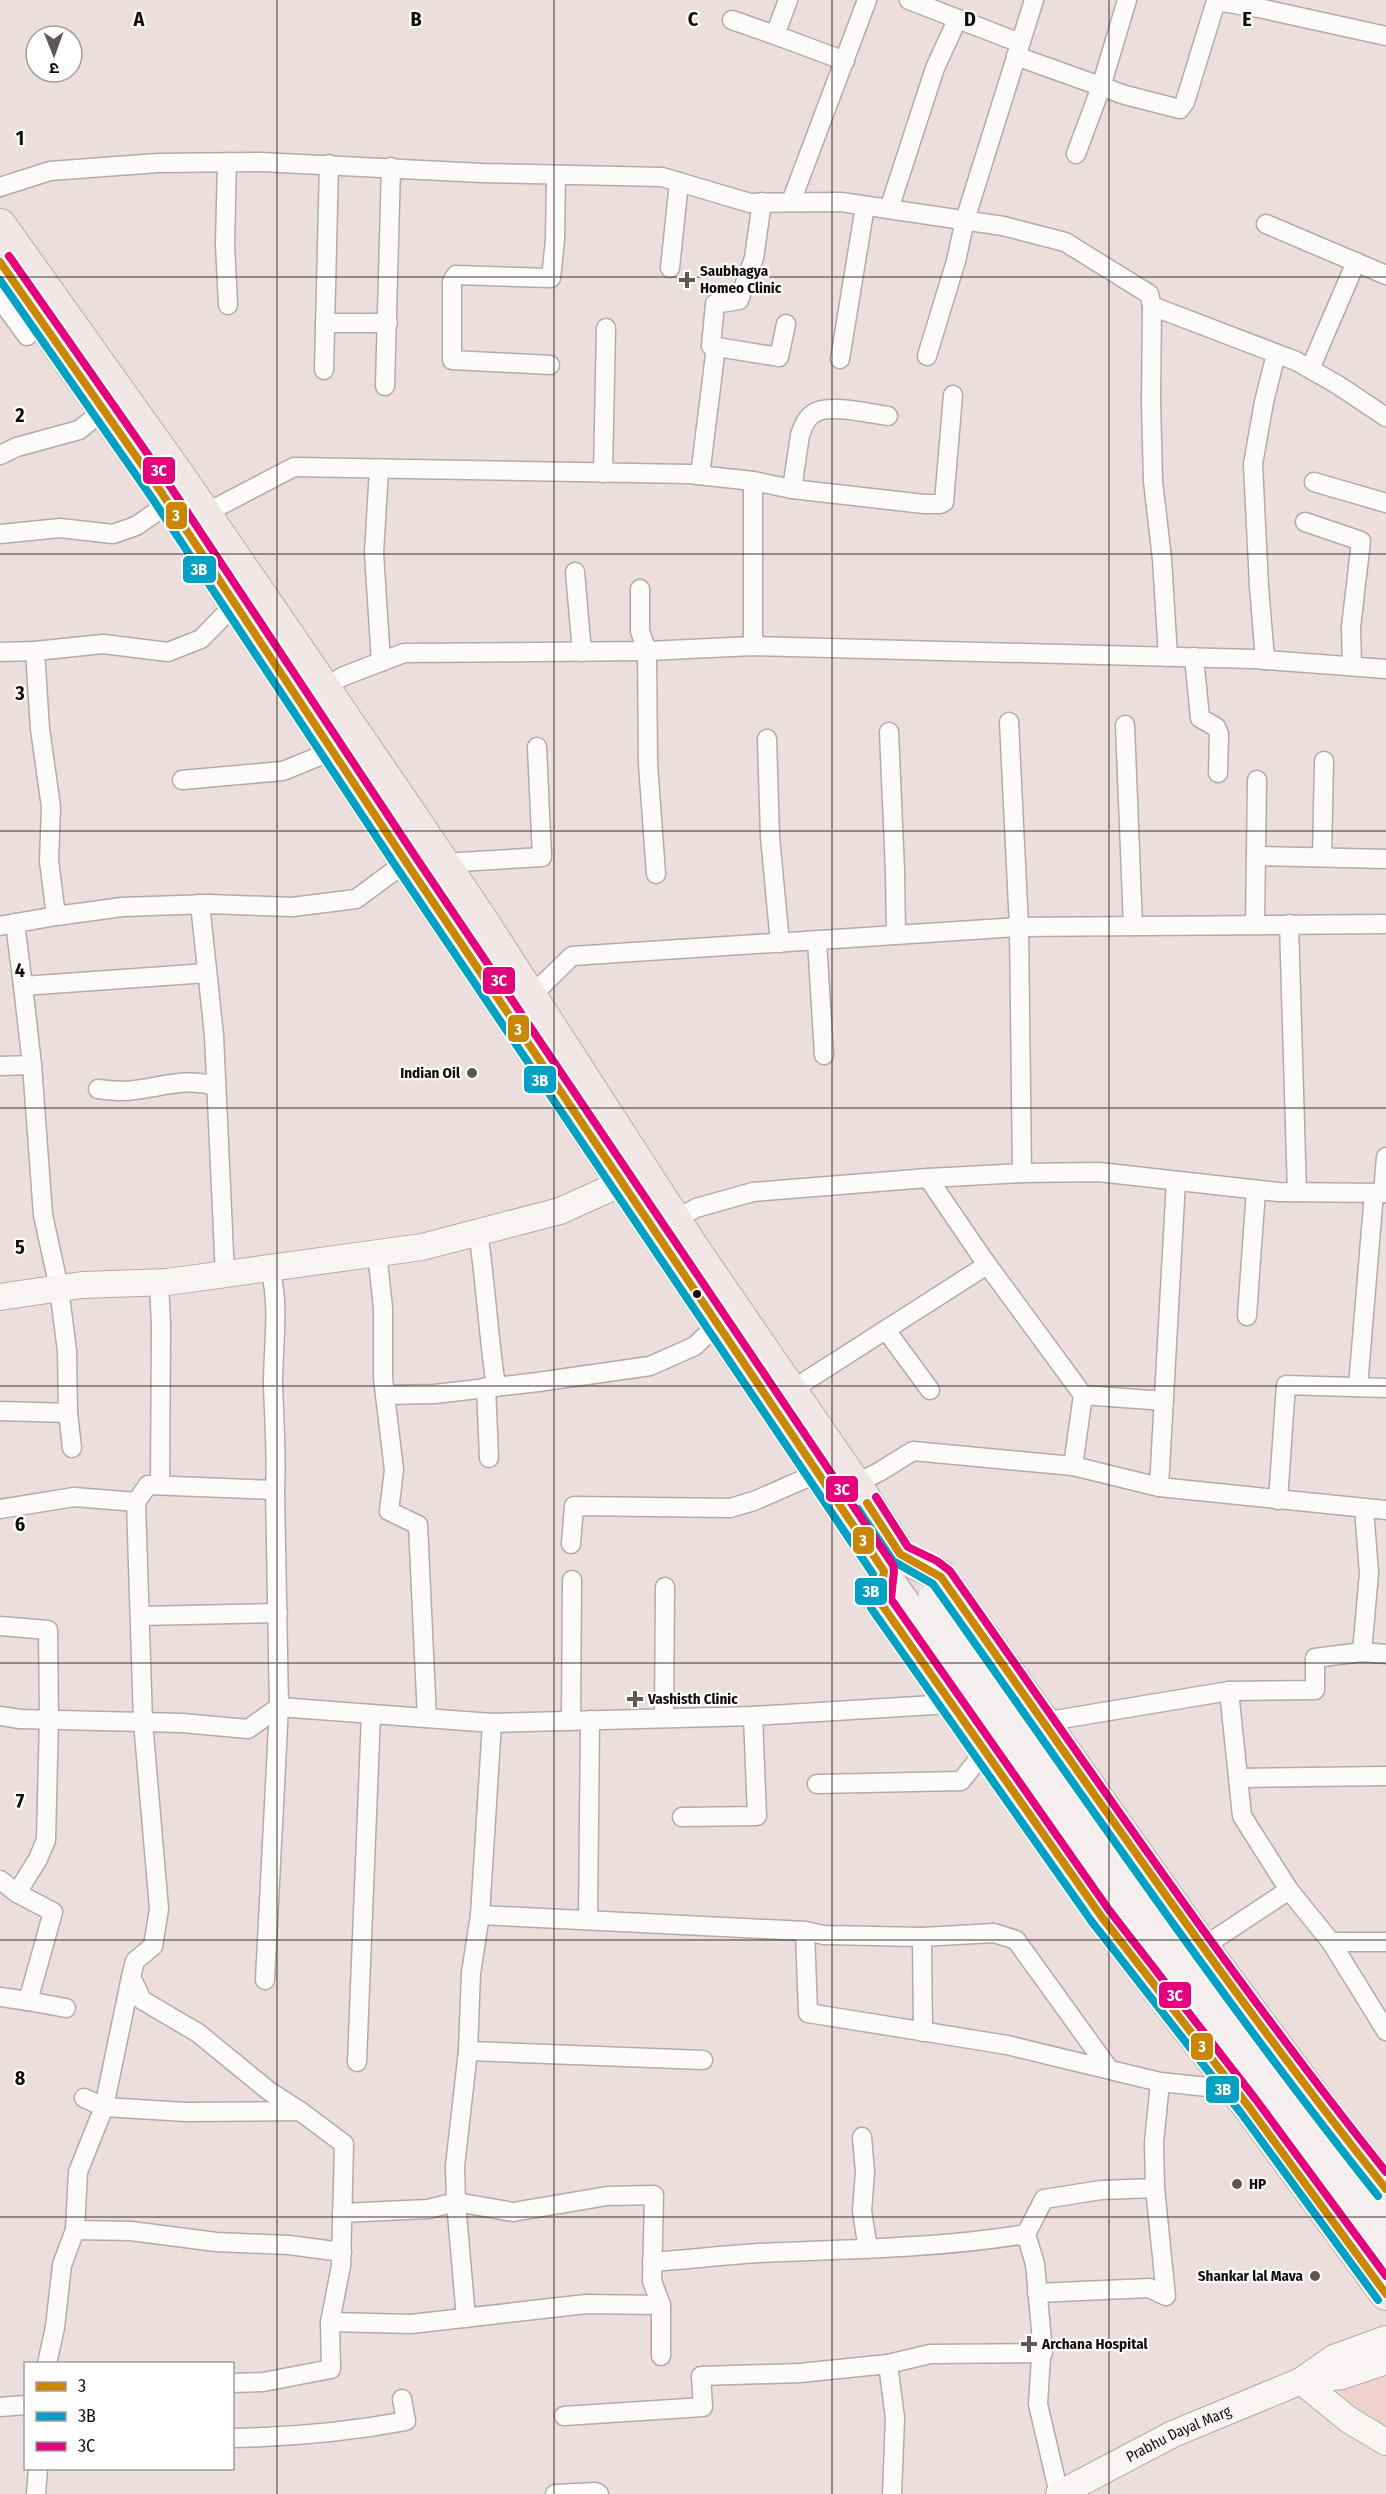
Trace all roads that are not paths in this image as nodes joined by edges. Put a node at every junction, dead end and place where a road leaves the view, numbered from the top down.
1 (788, 0) edge
2 (867, 0) edge
3 (909, 0) edge
4 (1034, 0) edge
5 (1127, 0) edge
6 (1215, 0) edge
7 (732, 20) dead end
8 (957, 20) junction
9 (775, 35) junction
10 (1386, 36) edge
11 (1018, 50) junction
12 (844, 61) junction
13 (1101, 87) junction
14 (1076, 154) dead end
15 (227, 162) junction
16 (329, 164) junction
17 (391, 167) junction
18 (556, 175) junction
19 (679, 182) junction
20 (0, 187) edge
21 (762, 202) junction
22 (791, 202) junction
23 (866, 206) junction
24 (889, 209) junction
25 (964, 220) junction
26 (1266, 224) dead end
27 (0, 225) edge
28 (0, 262) edge
29 (1356, 262) junction
30 (670, 268) dead end
31 (1386, 275) edge
32 (0, 299) edge
33 (228, 305) dead end
34 (1152, 306) junction
35 (326, 323) junction
36 (388, 323) junction
37 (786, 324) dead end
38 (606, 328) dead end
39 (27, 336) dead end
40 (716, 347) junction
41 (1276, 354) junction
42 (927, 356) dead end
43 (840, 359) dead end
44 (550, 365) dead end
45 (1310, 369) junction
46 (324, 370) dead end
47 (385, 386) dead end
48 (952, 395) dead end
49 (104, 410) junction
50 (888, 416) dead end
51 (1386, 417) edge
52 (0, 454) edge
53 (379, 469) junction
54 (603, 473) junction
55 (699, 475) junction
56 (753, 481) junction
57 (1314, 482) dead end
58 (792, 489) junction
59 (1386, 503) edge
60 (168, 504) junction
61 (204, 514) junction
62 (1305, 522) dead end
63 (0, 534) edge
64 (574, 572) dead end
65 (640, 589) dead end
66 (235, 604) junction
67 (753, 646) junction
68 (35, 651) junction
69 (647, 651) junction
70 (0, 652) edge
71 (582, 652) junction
72 (1168, 657) junction
73 (1194, 657) junction
74 (1265, 660) junction
75 (381, 662) junction
76 (1352, 666) junction
77 (1386, 669) edge
78 (323, 688) junction
79 (1009, 722) dead end
80 (1125, 725) dead end
81 (890, 732) dead end
82 (767, 739) dead end
83 (537, 747) dead end
84 (332, 752) junction
85 (1324, 761) dead end
86 (1218, 773) dead end
87 (182, 780) dead end
88 (1257, 780) dead end
89 (1257, 856) junction
90 (1322, 857) junction
91 (1386, 859) edge
92 (406, 862) junction
93 (443, 863) junction
94 (656, 874) dead end
95 (200, 904) junction
96 (56, 916) junction
97 (8, 924) edge
98 (1256, 924) junction
99 (1289, 924) junction
100 (1386, 924) edge
101 (1133, 926) junction
102 (1018, 927) junction
103 (896, 936) junction
104 (818, 940) junction
105 (780, 943) junction
106 (207, 973) junction
107 (23, 986) junction
108 (531, 996) junction
109 (824, 1055) dead end
110 (32, 1065) junction
111 (0, 1066) edge
112 (216, 1086) junction
113 (98, 1089) dead end
114 (1386, 1157) edge
115 (1022, 1173) junction
116 (928, 1178) junction
117 (1176, 1181) junction
118 (622, 1183) junction
119 (1256, 1190) junction
120 (1298, 1192) junction
121 (1381, 1193) edge
122 (675, 1220) junction
123 (478, 1232) junction
124 (377, 1252) junction
125 (987, 1265) junction
126 (270, 1269) junction
127 (225, 1275) junction
128 (159, 1282) junction
129 (58, 1288) junction
130 (0, 1297) edge
131 (1246, 1316) dead end
132 (717, 1324) junction
133 (886, 1330) junction
134 (491, 1386) junction
135 (1358, 1388) junction
136 (1386, 1388) edge
137 (930, 1390) dead end
138 (790, 1391) junction
139 (385, 1395) junction
140 (1083, 1395) junction
141 (1164, 1401) junction
142 (0, 1411) edge
143 (68, 1413) junction
144 (72, 1448) dead end
145 (489, 1458) dead end
146 (1073, 1466) junction
147 (818, 1473) junction
148 (855, 1484) junction
149 (160, 1485) junction
150 (1159, 1487) junction
151 (274, 1490) junction
152 (1278, 1500) junction
153 (136, 1502) junction
154 (0, 1509) edge
155 (1364, 1509) junction
156 (1386, 1510) edge
157 (571, 1544) dead end
158 (894, 1565) junction
159 (572, 1580) dead end
160 (665, 1587) dead end
161 (922, 1605) junction
162 (279, 1613) junction
163 (140, 1616) junction
164 (0, 1626) edge
165 (1362, 1652) junction
166 (1386, 1654) edge
167 (1229, 1691) junction
168 (950, 1704) junction
169 (279, 1707) junction
170 (371, 1714) junction
171 (0, 1716) edge
172 (753, 1716) junction
173 (428, 1718) junction
174 (664, 1718) junction
175 (49, 1719) junction
176 (590, 1720) junction
177 (571, 1721) junction
178 (143, 1722) junction
179 (1043, 1722) junction
180 (492, 1723) junction
181 (985, 1751) junction
182 (1386, 1776) edge
183 (1238, 1778) junction
184 (817, 1784) dead end
185 (682, 1817) dead end
186 (0, 1880) edge
187 (1289, 1890) junction
188 (17, 1893) junction
189 (480, 1915) junction
190 (588, 1920) junction
191 (805, 1931) junction
192 (922, 1937) junction
193 (1199, 1942) junction
194 (1331, 1942) junction
195 (1386, 1942) edge
196 (131, 1977) junction
197 (265, 1980) dead end
198 (0, 1997) edge
199 (28, 2001) junction
200 (66, 2008) dead end
201 (1263, 2029) junction
202 (1386, 2031) edge
203 (923, 2032) junction
204 (468, 2052) junction
205 (703, 2060) dead end
206 (357, 2062) dead end
207 (1109, 2069) junction
208 (1160, 2082) junction
209 (1237, 2090) junction
210 (84, 2098) dead end
211 (105, 2107) junction
212 (300, 2111) junction
213 (1335, 2126) junction
214 (862, 2137) dead end
215 (1386, 2157) edge
216 (1155, 2187) junction
217 (1386, 2189) edge
218 (456, 2202) junction
219 (342, 2213) junction
220 (1386, 2217) edge
221 (75, 2230) junction
222 (1026, 2234) junction
223 (868, 2249) junction
224 (342, 2252) junction
225 (1386, 2254) edge
226 (652, 2262) junction
227 (1038, 2293) junction
228 (1386, 2294) edge
229 (661, 2305) junction
230 (465, 2318) junction
231 (330, 2322) junction
232 (1386, 2339) edge
233 (1043, 2353) junction
234 (661, 2356) dead end
235 (1386, 2361) edge
236 (47, 2362) edge
237 (888, 2364) junction
238 (1301, 2381) junction
239 (234, 2383) edge
240 (402, 2398) dead end
241 (24, 2406) edge
242 (0, 2408) edge
243 (564, 2416) dead end
244 (234, 2438) edge
245 (1386, 2442) edge
246 (38, 2470) edge
247 (36, 2494) edge
248 (555, 2494) edge
249 (599, 2494) edge
250 (892, 2494) edge
251 (1059, 2494) edge

1 - 9 street
2 - 12 street
3 - 8 street
4 - 11 street
5 - 13 street
6 - 10 street
6 - 13 street
7 - 9 street
8 - 11 street
8 - 24 street
9 - 12 street
11 - 13 street
11 - 25 street
12 - 22 street
13 - 14 street
15 - 16 street
15 - 20 street
15 - 33 street
16 - 17 street
16 - 35 street
17 - 18 street
17 - 36 street
18 - 19 street
18 - 44 street
19 - 21 street
19 - 30 street
21 - 22 street
21 - 40 street
22 - 23 street
23 - 24 street
23 - 43 street
24 - 25 street
25 - 34 street
25 - 42 street
26 - 29 street
27 - 61 highway
28 - 49 highway
29 - 31 street
29 - 45 street
32 - 39 street
34 - 41 street
34 - 72 street
35 - 36 street
35 - 46 street
36 - 47 street
37 - 40 street
38 - 54 street
40 - 55 street
41 - 45 street
41 - 74 street
45 - 51 street
48 - 58 street
49 - 52 street
49 - 60 highway
50 - 58 street
53 - 54 street
53 - 61 street
53 - 75 street
54 - 55 street
55 - 56 street
56 - 58 street
56 - 67 street
57 - 59 street
60 - 63 street
60 - 66 highway
61 - 78 highway
62 - 76 street
64 - 71 street
65 - 69 street
66 - 68 street
66 - 84 highway
67 - 69 street
67 - 72 street
68 - 70 street
68 - 96 street
69 - 71 street
69 - 94 street
71 - 75 street
72 - 73 street
73 - 74 street
73 - 86 street
74 - 76 street
75 - 78 street
76 - 77 street
78 - 93 highway
79 - 102 street
80 - 101 street
81 - 103 street
82 - 105 street
83 - 93 street
84 - 87 street
84 - 92 highway
85 - 90 street
88 - 89 street
89 - 90 street
89 - 98 street
90 - 91 street
92 - 95 street
92 - 118 highway
93 - 108 highway
95 - 96 street
95 - 106 street
96 - 97 street
97 - 107 street
98 - 99 street
98 - 101 street
99 - 100 street
99 - 120 street
101 - 102 street
102 - 103 street
102 - 115 street
103 - 104 street
104 - 105 street
104 - 109 street
105 - 108 street
106 - 107 street
106 - 112 street
107 - 110 street
108 - 122 highway
110 - 111 street
110 - 129 street
112 - 113 street
112 - 127 street
114 - 121 street
115 - 116 street
115 - 117 street
116 - 122 street
116 - 125 street
117 - 119 street
117 - 141 street
118 - 123 street
118 - 132 highway
119 - 120 street
119 - 131 street
120 - 121 street
121 - 135 street
122 - 138 highway
123 - 124 street
123 - 134 street
124 - 126 street
124 - 139 street
125 - 133 street
125 - 140 street
126 - 127 street
126 - 151 street
127 - 128 street
128 - 129 street
128 - 149 street
129 - 130 street
129 - 143 street
132 - 134 street
132 - 147 highway
133 - 137 street
133 - 138 street
134 - 139 street
134 - 145 street
135 - 136 street
135 - 152 street
138 - 148 highway
139 - 173 street
140 - 141 street
140 - 146 street
141 - 150 street
142 - 143 street
143 - 144 street
146 - 148 street
146 - 150 street
147 - 157 street
147 - 158 highway
148 - 158 highway
149 - 151 street
149 - 153 street
150 - 152 street
151 - 162 street
152 - 155 street
153 - 154 street
153 - 163 street
155 - 156 street
155 - 165 street
158 - 161 main road
158 - 168 highway
158 - 179 highway
159 - 177 street
160 - 174 street
161 - 220 main road, bridge
161 - 225 main road, bridge
162 - 163 street
162 - 169 street
163 - 178 street
164 - 175 street
165 - 166 street
165 - 167 street
167 - 179 street
167 - 183 street
168 - 172 street
168 - 181 highway
169 - 170 street
169 - 178 street
169 - 197 street
170 - 173 street
170 - 206 street
171 - 175 street
172 - 174 street
172 - 185 street
173 - 180 street
174 - 176 street
175 - 178 street
175 - 188 street
176 - 177 street
176 - 190 street
177 - 180 street
178 - 196 street
179 - 193 highway
180 - 189 street
181 - 184 street
181 - 209 highway
182 - 183 street
183 - 187 street
186 - 188 street
187 - 193 street
187 - 194 street
188 - 199 street
189 - 190 street
189 - 204 street
190 - 191 street
191 - 192 street
191 - 203 street
192 - 203 street
192 - 207 street
193 - 201 highway
194 - 195 street
194 - 202 street
196 - 211 street
196 - 212 street
198 - 199 street
199 - 200 street
201 - 209 street
201 - 213 highway
203 - 207 street
204 - 205 street
204 - 218 street
207 - 208 street
208 - 209 street
208 - 216 street
209 - 228 highway
210 - 211 street
211 - 212 street
211 - 221 street
212 - 219 street
213 - 215 highway
213 - 217 highway
214 - 223 street
216 - 222 street
216 - 227 street
218 - 219 street
218 - 226 street
218 - 230 street
219 - 224 street
221 - 224 street
221 - 236 street
222 - 223 street
222 - 227 street
223 - 226 street
224 - 231 street
226 - 229 street
227 - 233 street
229 - 230 street
229 - 234 street
230 - 231 street
231 - 239 street
232 - 238 street
233 - 237 street
233 - 251 street
235 - 238 street
237 - 243 street
237 - 250 street
238 - 245 street
238 - 251 street, Prabhu Dayal Marg
240 - 244 street
241 - 242 street
246 - 247 street
248 - 249 street

